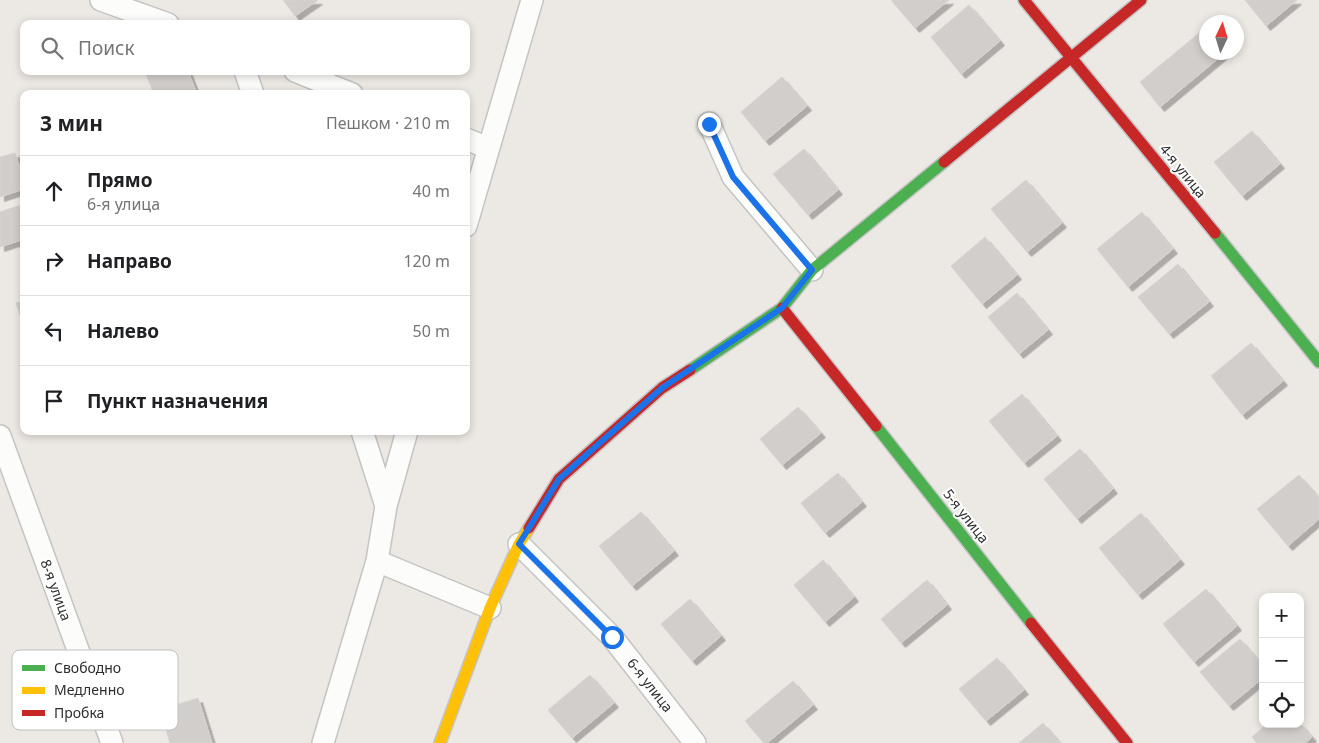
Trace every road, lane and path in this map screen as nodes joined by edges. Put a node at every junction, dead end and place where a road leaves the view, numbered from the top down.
1 (101, 0) edge
2 (532, 0) edge
3 (1024, 0) edge
4 (1141, 0) edge
5 (157, 20) edge
6 (1072, 58) junction
7 (246, 75) edge
8 (305, 75) edge
9 (251, 90) edge
10 (342, 90) edge
11 (709, 124) dead end
12 (470, 141) edge
13 (488, 148) junction
14 (470, 212) edge
15 (812, 270) junction
16 (782, 308) junction
17 (1319, 362) edge
18 (363, 435) edge
19 (406, 435) edge
20 (0, 436) edge
21 (386, 506) junction
22 (519, 544) junction
23 (377, 561) junction
24 (490, 608) junction
25 (78, 650) edge
26 (107, 730) edge
27 (112, 743) edge
28 (322, 743) edge
29 (440, 743) edge
30 (695, 743) edge
31 (1127, 743) edge

1 - 5 street
2 - 13 street
3 - 6 street, 4-я улица
4 - 6 street
6 - 15 street
6 - 17 street, 4-я улица
7 - 9 street
8 - 10 street
11 - 15 street
12 - 13 street
13 - 14 street
15 - 16 street
16 - 22 street
16 - 31 street, 5-я улица
18 - 21 street
19 - 21 street
20 - 25 street, 8-я улица
21 - 23 street
22 - 24 street
22 - 30 street, 6-я улица
23 - 24 street
23 - 28 street
24 - 29 street
26 - 27 street, 8-я улица

